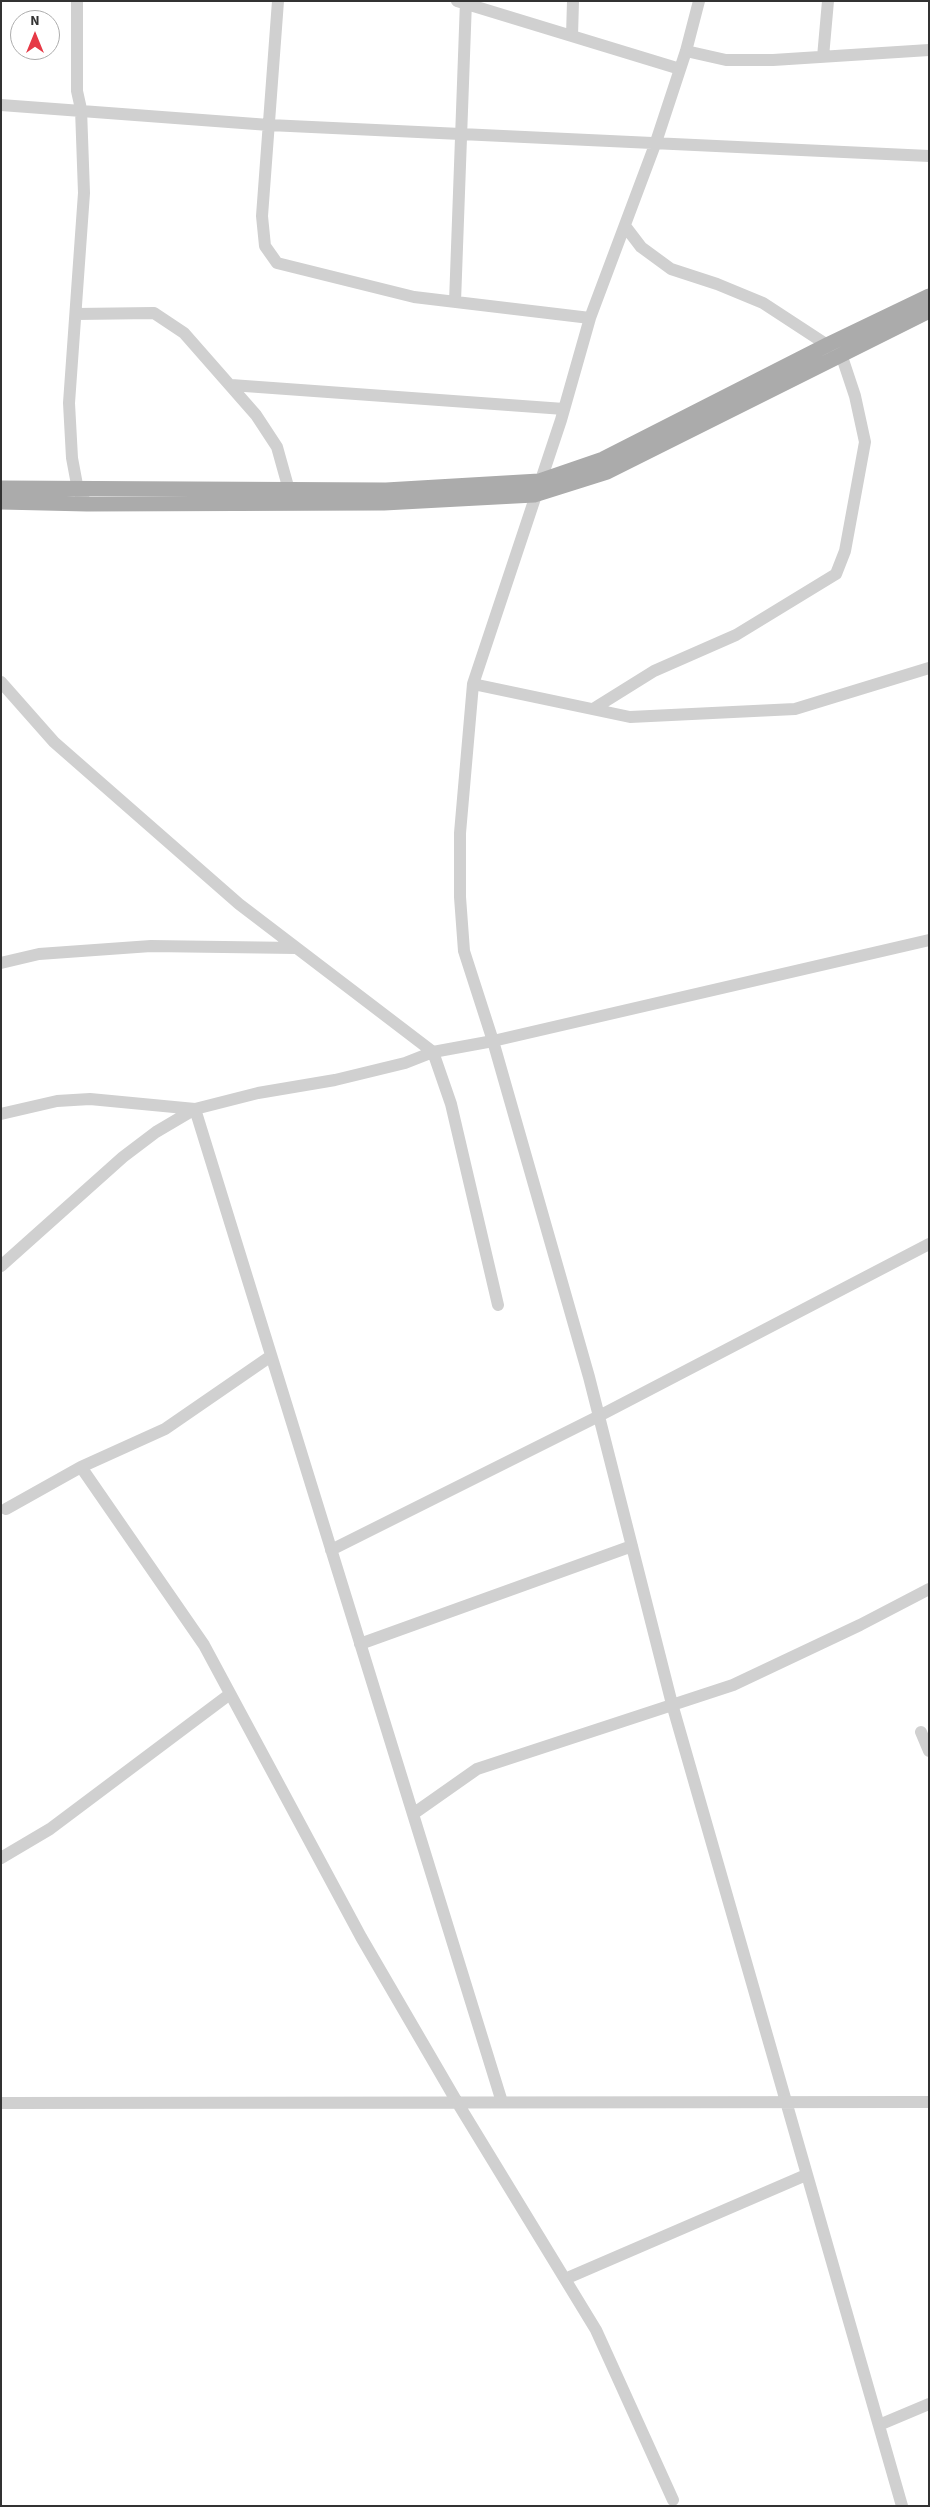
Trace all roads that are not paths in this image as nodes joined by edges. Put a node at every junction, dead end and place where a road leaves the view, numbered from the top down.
1 (77, 1) edge
2 (278, 1) edge
3 (573, 1) edge
4 (699, 1) edge
5 (828, 1) edge
6 (463, 2) edge
7 (572, 36) junction
8 (929, 50) edge
9 (686, 51) junction
10 (823, 57) junction
11 (680, 69) junction
12 (1, 95) edge
13 (1, 104) edge
14 (81, 109) junction
15 (269, 125) junction
16 (462, 133) junction
17 (656, 142) junction
18 (929, 156) edge
19 (624, 226) junction
20 (929, 296) edge
21 (455, 302) junction
22 (929, 311) edge
23 (76, 314) junction
24 (590, 318) junction
25 (829, 344) junction
26 (841, 354) junction
27 (231, 385) junction
28 (564, 409) junction
29 (1, 488) edge
30 (537, 488) junction
31 (78, 490) junction
32 (289, 490) junction
33 (1, 502) edge
34 (88, 504) junction
35 (929, 668) edge
36 (1, 682) edge
37 (473, 684) junction
38 (593, 709) junction
39 (929, 940) edge
40 (296, 948) junction
41 (1, 963) edge
42 (492, 1041) junction
43 (433, 1052) junction
44 (195, 1109) junction
45 (1, 1114) edge
46 (929, 1244) edge
47 (1, 1266) edge
48 (498, 1305) dead end
49 (271, 1356) junction
50 (599, 1416) junction
51 (81, 1467) junction
52 (6, 1509) dead end
53 (632, 1546) junction
54 (331, 1550) junction
55 (929, 1589) edge
56 (360, 1644) junction
57 (230, 1694) junction
58 (672, 1704) junction
59 (921, 1732) dead end
60 (929, 1751) edge
61 (413, 1814) junction
62 (1, 1858) edge
63 (457, 2102) junction
64 (502, 2102) junction
65 (785, 2102) junction
66 (929, 2102) edge
67 (1, 2103) edge
68 (806, 2175) junction
69 (565, 2279) junction
70 (929, 2404) edge
71 (879, 2425) junction
72 (673, 2500) dead end
73 (902, 2506) edge

1 - 14 street
2 - 15 street
3 - 7 street
4 - 9 street
5 - 10 street
6 - 7 street
6 - 16 street
7 - 11 street
8 - 10 street
9 - 10 street
9 - 11 street
11 - 17 street
12 - 13 street
13 - 14 street
14 - 15 street
14 - 23 street
15 - 16 street
15 - 21 street
16 - 17 street
16 - 21 street
17 - 18 street
17 - 19 street
19 - 24 street
19 - 25 street
20 - 25 main road
21 - 24 street
22 - 26 main road
23 - 27 street
23 - 31 street
24 - 28 street
25 - 26 street
25 - 30 main road
26 - 30 main road
26 - 38 street
27 - 28 street
27 - 32 street
28 - 30 street
29 - 31 main road
30 - 32 main road
30 - 34 main road
30 - 37 street
31 - 32 main road
31 - 34 street
33 - 34 main road
35 - 38 street
36 - 40 street
37 - 38 street
37 - 42 street
39 - 42 street
40 - 41 street
40 - 43 street
42 - 43 street
42 - 50 street
43 - 44 street
43 - 48 street
44 - 45 street
44 - 47 street
44 - 49 street
46 - 50 street
49 - 51 street
49 - 54 street
50 - 53 street
50 - 54 street
51 - 52 street
51 - 57 street
53 - 56 street
53 - 58 street
54 - 56 street
55 - 58 street
56 - 61 street
57 - 62 street
57 - 63 street
58 - 61 street
58 - 65 street
59 - 60 street
61 - 64 street
63 - 64 street
63 - 67 street
63 - 69 street
64 - 65 street
65 - 66 street
65 - 68 street
68 - 69 street
68 - 71 street
69 - 72 street
70 - 71 street
71 - 73 street

